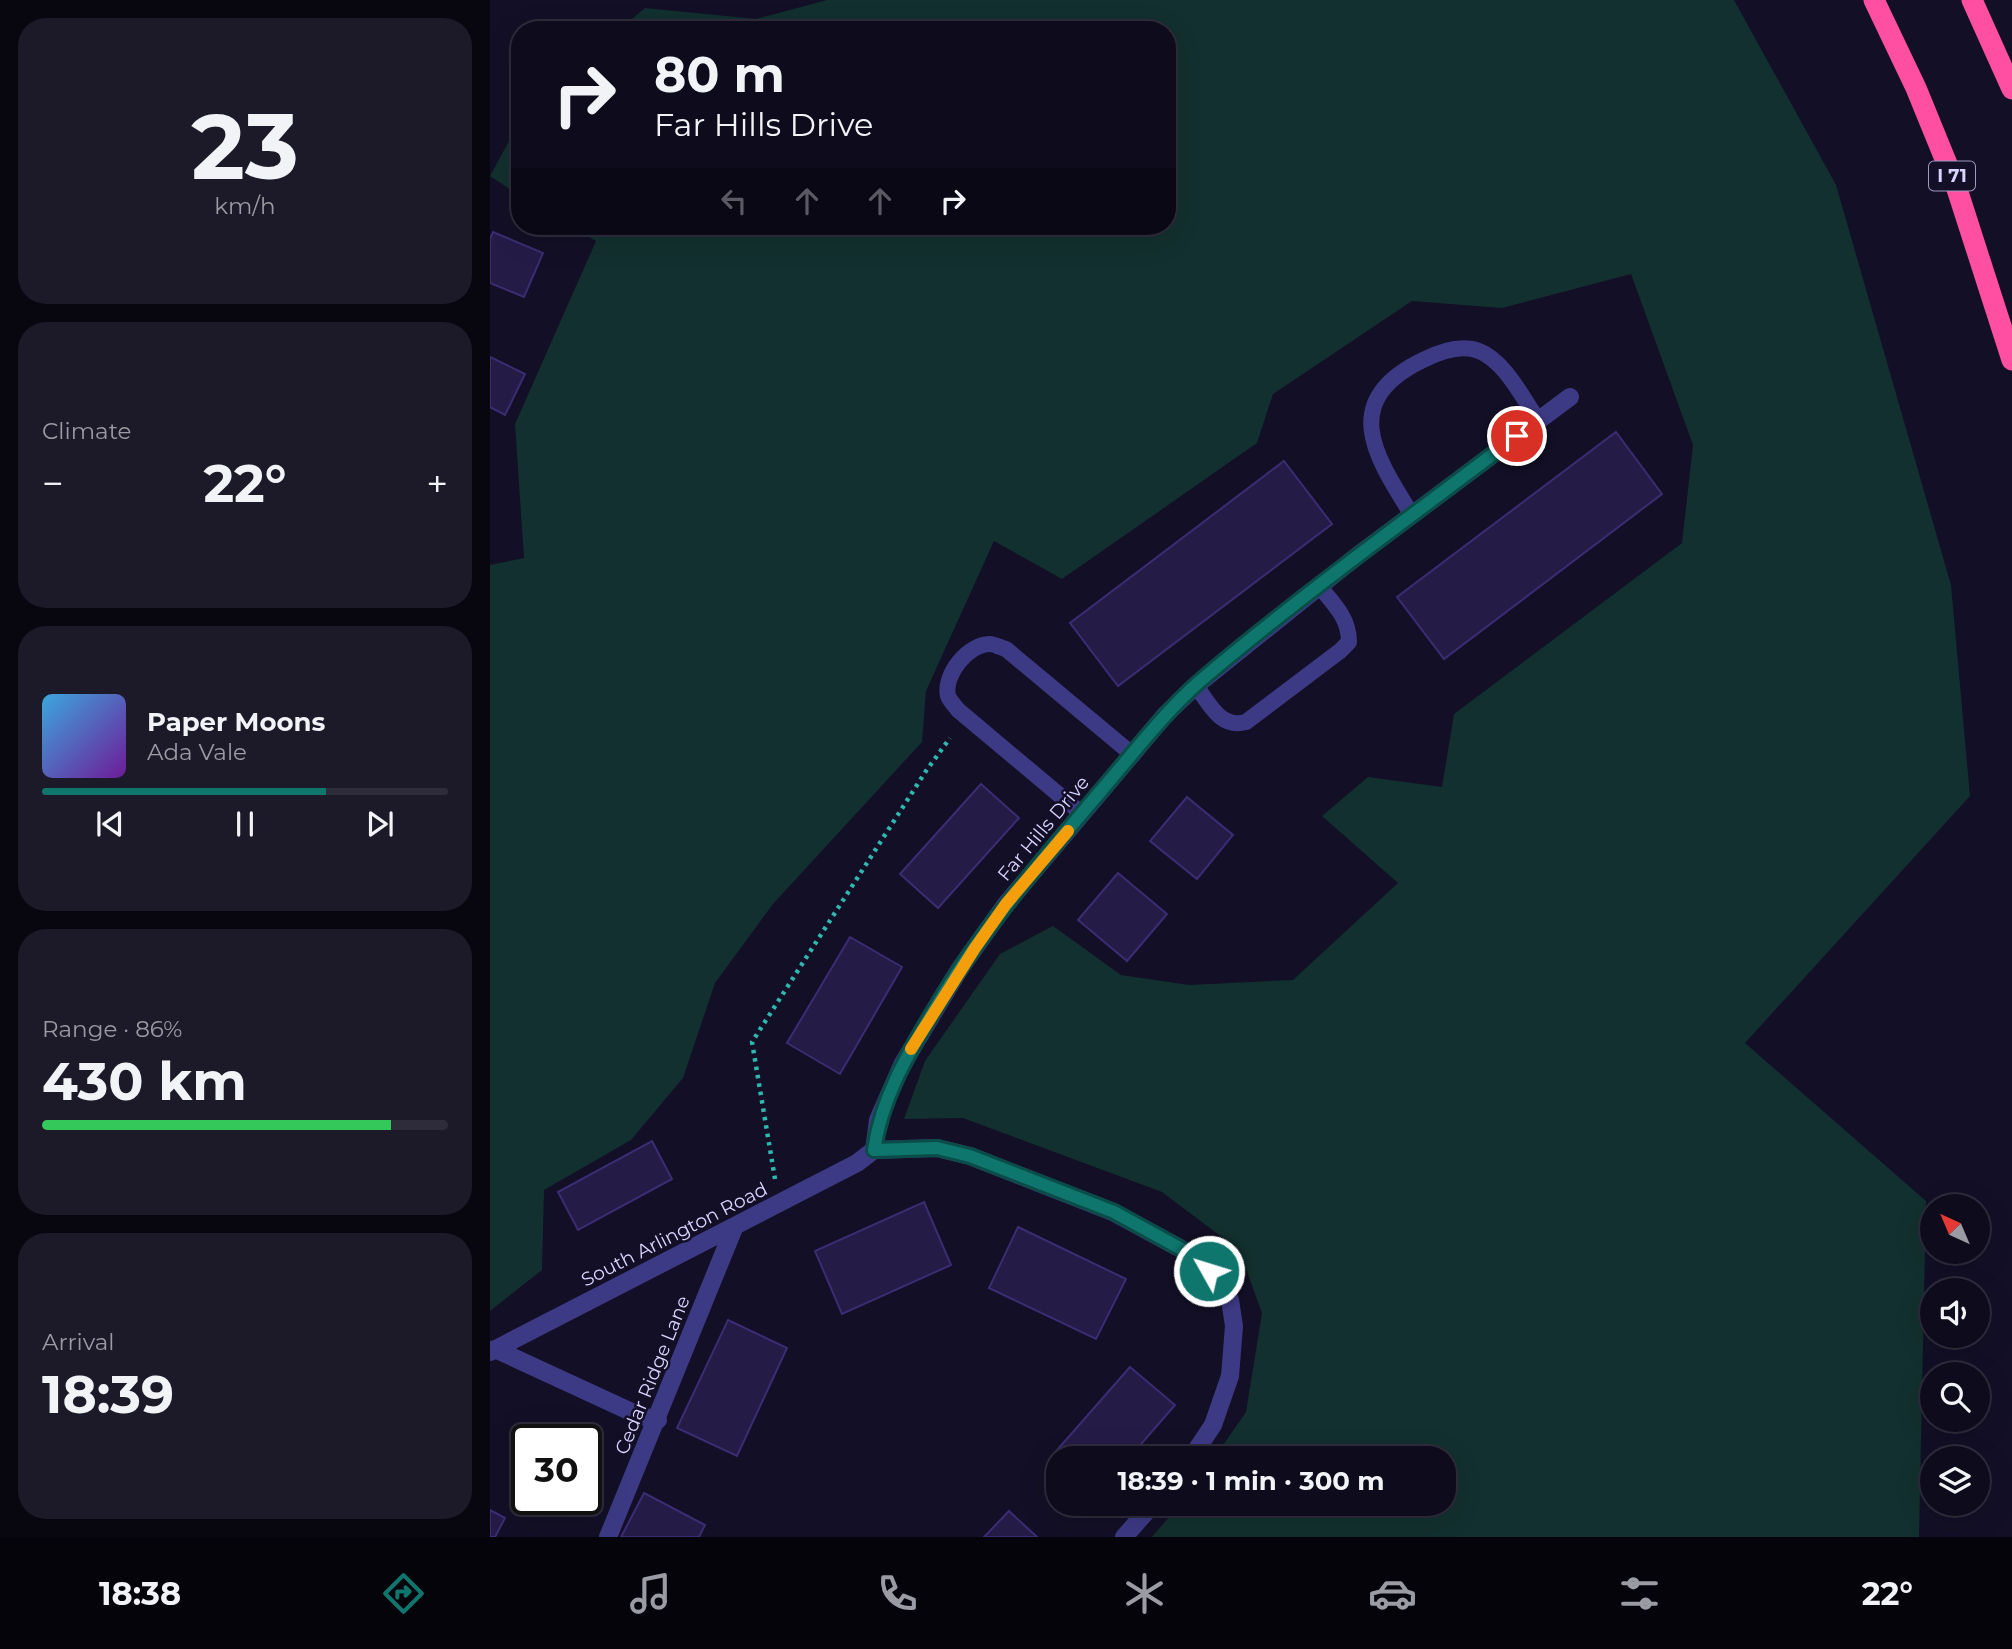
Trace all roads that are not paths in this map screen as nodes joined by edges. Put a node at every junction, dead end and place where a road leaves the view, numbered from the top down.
1 (1874, 0) edge
2 (1972, 0) edge
3 (2012, 89) edge
4 (2012, 360) edge
5 (1570, 397) dead end
6 (1538, 420) junction
7 (1412, 515) junction
8 (1319, 586) junction
9 (1196, 686) junction
10 (1133, 755) junction
11 (1082, 814) junction
12 (874, 1150) junction
13 (734, 1228) junction
14 (493, 1350) edge
15 (658, 1420) junction
16 (1199, 1446) edge
17 (1143, 1516) edge
18 (608, 1537) edge
19 (1124, 1537) edge

1 - 4 highway, I 71
2 - 3 highway
5 - 6 street, Far Hills Drive
6 - 7 street, Far Hills Drive
6 - 7 lane
7 - 8 street, Far Hills Drive
8 - 9 street, Far Hills Drive
8 - 9 lane
9 - 10 street, Far Hills Drive
10 - 11 street, Far Hills Drive
10 - 11 lane
11 - 12 street, Far Hills Drive
12 - 13 street, South Arlington Road
12 - 16 street
13 - 14 street, South Arlington Road
13 - 15 street, Cedar Ridge Lane
14 - 15 street
15 - 18 street, Cedar Ridge Lane
17 - 19 street

